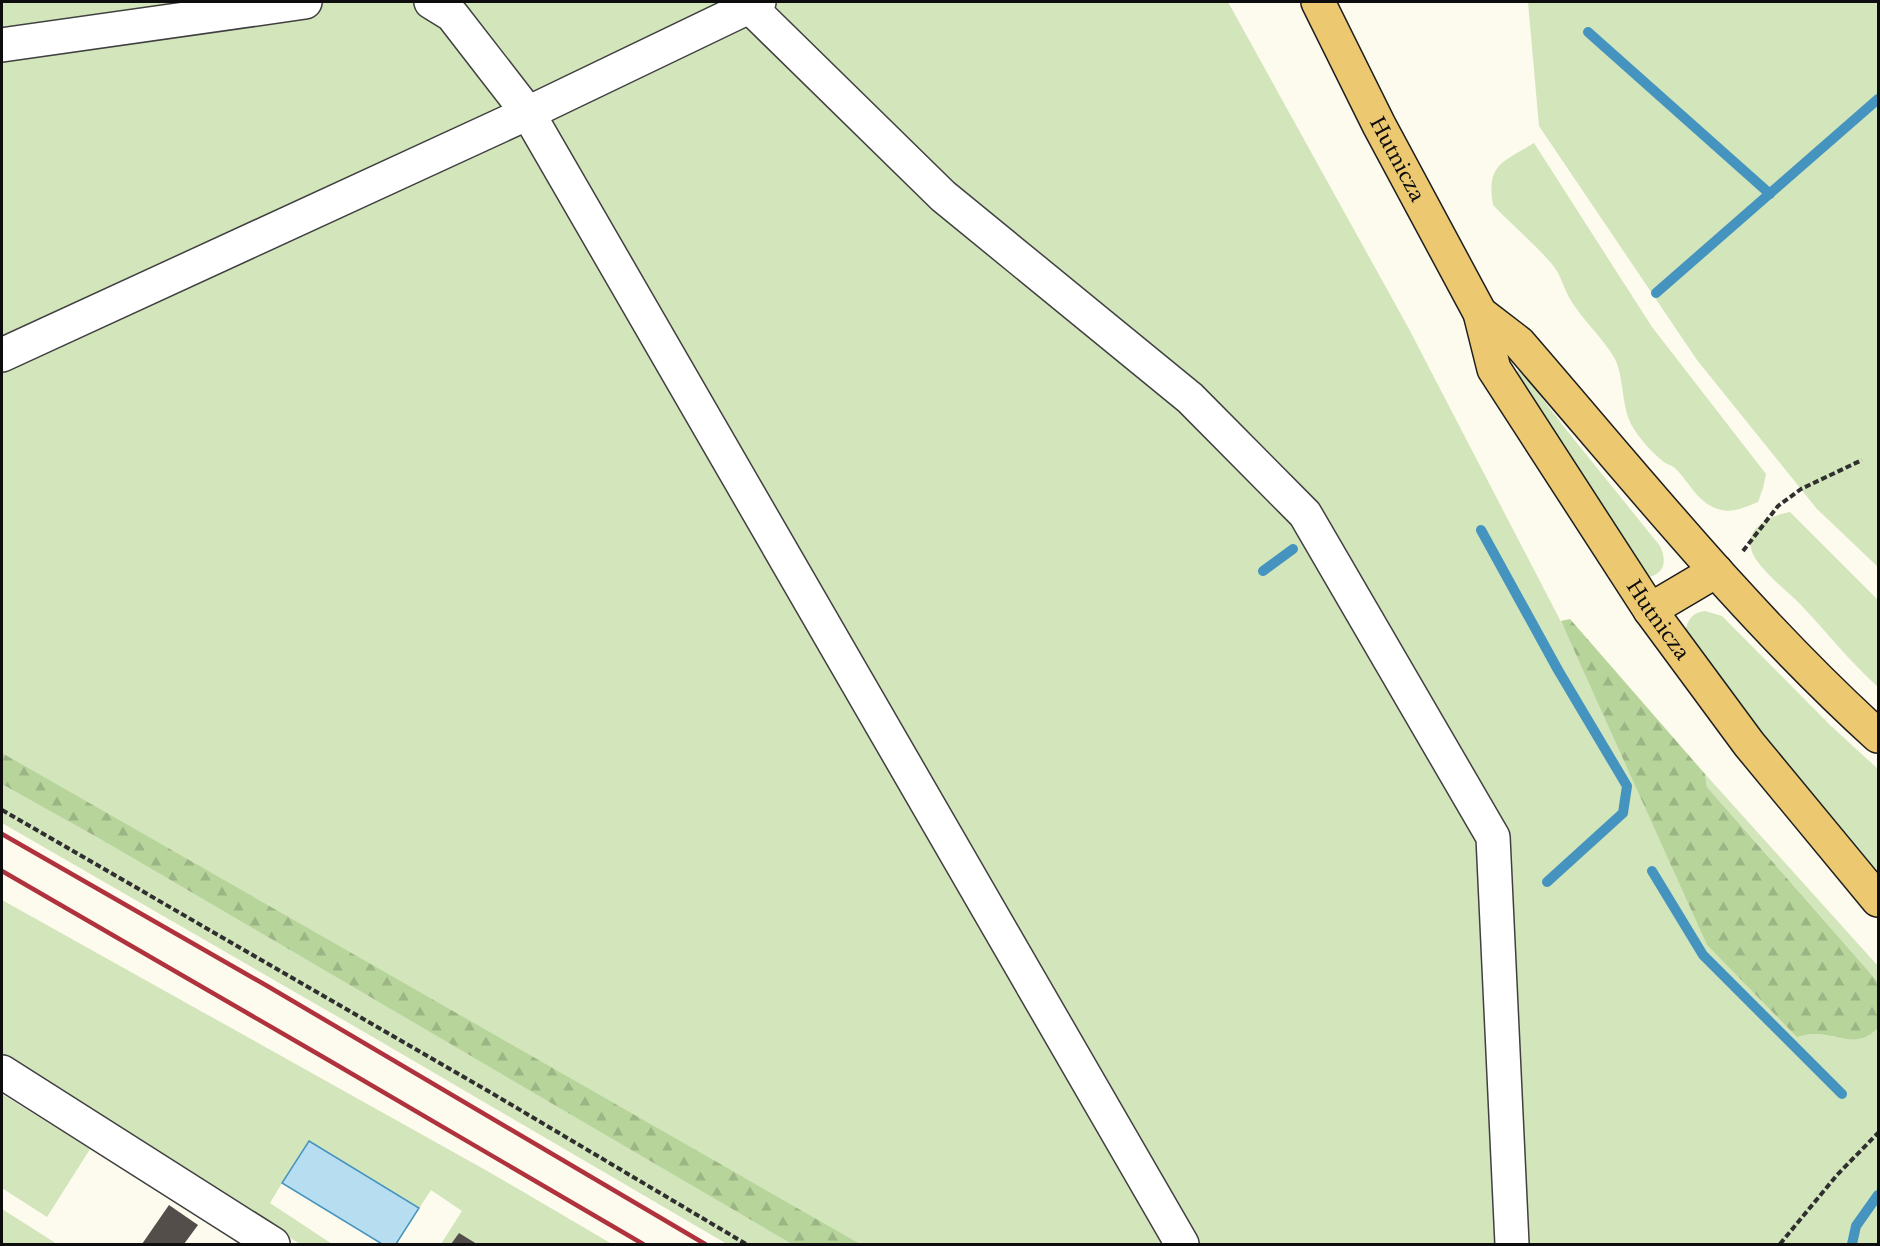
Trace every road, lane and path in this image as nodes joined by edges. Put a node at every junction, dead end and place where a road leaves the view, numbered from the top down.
1 (305, 2) edge
2 (431, 2) edge
3 (1318, 2) edge
4 (754, 4) edge
5 (2, 45) edge
6 (528, 113) junction
7 (1480, 314) junction
8 (2, 355) edge
9 (1862, 460) dead end
10 (1716, 571) junction
11 (1650, 610) junction
12 (1878, 736) edge
13 (2, 810) edge
14 (1878, 900) edge
15 (2, 1072) edge
16 (1878, 1133) edge
17 (273, 1245) edge
18 (746, 1245) edge
19 (1182, 1245) edge
20 (1512, 1245) edge
21 (1780, 1245) edge

1 - 5 lane
2 - 6 lane
3 - 7 main road, Hutnicza
4 - 6 lane
4 - 20 lane
6 - 8 lane
6 - 19 lane
7 - 10 main road, Hutnicza
7 - 11 main road, Hutnicza
9 - 10 path
10 - 11 main road
10 - 12 main road, Hutnicza
11 - 14 main road, Hutnicza
13 - 18 path
15 - 17 lane
16 - 21 path

